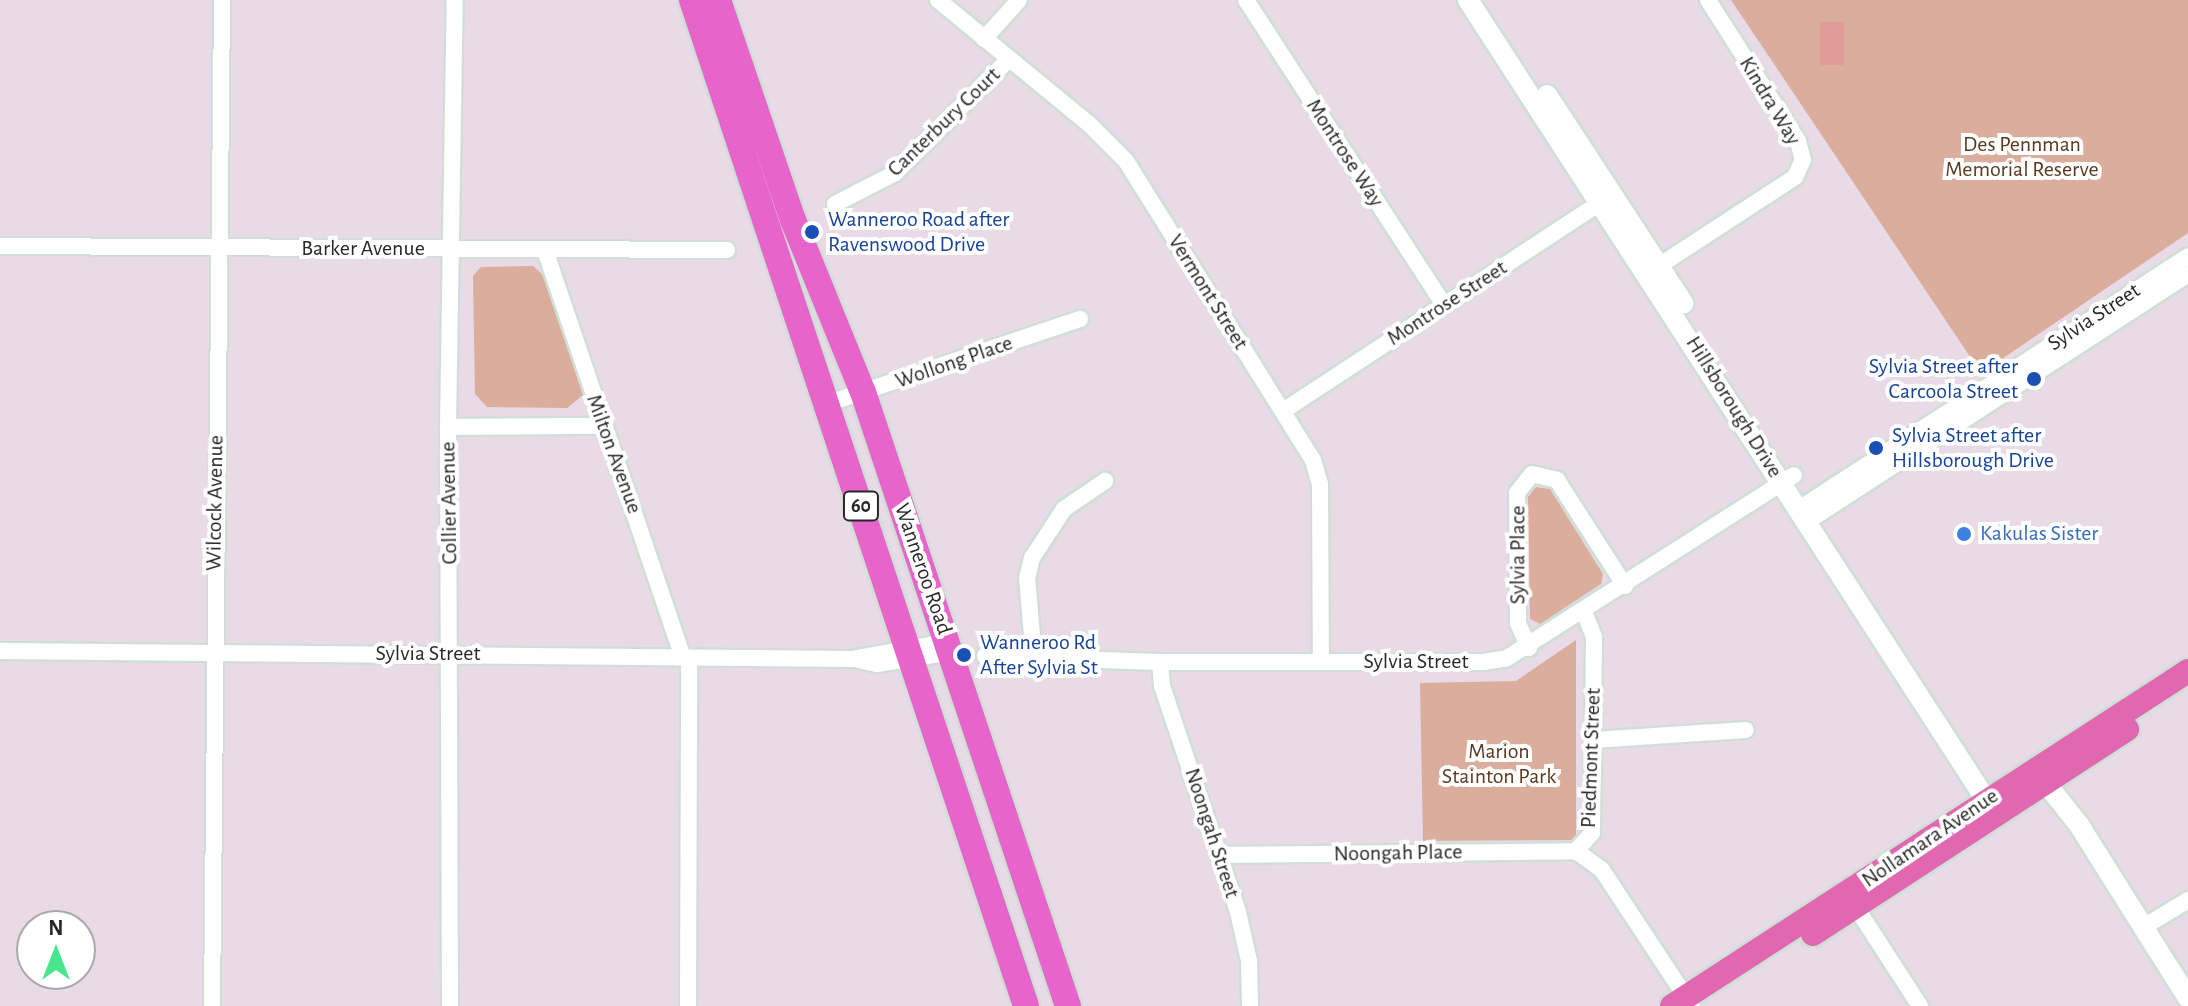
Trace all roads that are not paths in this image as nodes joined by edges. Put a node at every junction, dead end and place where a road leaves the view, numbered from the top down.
1 (222, 0) edge
2 (455, 0) edge
3 (692, 0) edge
4 (718, 0) edge
5 (938, 0) edge
6 (1019, 0) edge
7 (1246, 0) edge
8 (1468, 0) edge
9 (1481, 0) edge
10 (1708, 0) edge
11 (984, 39) junction
12 (1009, 59) junction
13 (1605, 199) junction
14 (835, 204) dead end
15 (0, 246) edge
16 (221, 249) junction
17 (451, 250) junction
18 (545, 250) junction
19 (727, 250) dead end
20 (2188, 256) edge
21 (1653, 270) junction
22 (2188, 274) edge
23 (1444, 305) junction
24 (1080, 319) dead end
25 (863, 392) junction
26 (826, 404) junction
27 (1283, 411) junction
28 (602, 426) junction
29 (448, 427) junction
30 (1788, 479) junction
31 (1105, 481) dead end
32 (1809, 511) junction
33 (1625, 586) junction
34 (1584, 612) junction
35 (949, 647) junction
36 (1529, 648) junction
37 (0, 651) edge
38 (451, 654) junction
39 (212, 655) junction
40 (910, 655) junction
41 (985, 656) dead end
42 (686, 658) junction
43 (1034, 659) junction
44 (1160, 662) junction
45 (1321, 662) junction
46 (2188, 671) edge
47 (2188, 687) edge
48 (2152, 702) junction
49 (1746, 730) dead end
50 (1594, 740) junction
51 (2046, 774) junction
52 (1997, 804) junction
53 (1576, 851) junction
54 (1221, 855) junction
55 (1852, 900) junction
56 (2188, 900) edge
57 (2142, 928) junction
58 (2188, 998) edge
59 (1687, 1004) edge
60 (212, 1006) edge
61 (450, 1006) edge
62 (688, 1006) edge
63 (1026, 1006) edge
64 (1068, 1006) edge
65 (1250, 1006) edge
66 (1920, 1006) edge

1 - 16 street, Wilcock Avenue
2 - 17 street, Collier Avenue
3 - 26 highway, Wanneroo Road / 60
4 - 25 highway, Wanneroo Road / 60
5 - 11 street, Vermont Street
6 - 11 street
7 - 23 street, Montrose Way
8 - 13 street, Hillsborough Drive
9 - 13 street, Hillsborough Drive
10 - 21 street, Kindra Way
11 - 12 street, Vermont Street
12 - 14 street, Canterbury Court
12 - 27 street, Vermont Street
13 - 21 street, Hillsborough Drive
13 - 23 street, Montrose Street
15 - 16 street, Barker Avenue
16 - 17 street, Barker Avenue
16 - 39 street, Wilcock Avenue
17 - 18 street, Barker Avenue
17 - 29 street, Collier Avenue
18 - 19 street, Barker Avenue
18 - 28 street, Milton Avenue
20 - 32 street, Sylvia Street
21 - 30 street, Hillsborough Drive
22 - 32 street, Sylvia Street
23 - 27 street, Montrose Street
24 - 25 street, Wollong Place
25 - 26 street, Wollong Place
25 - 35 highway, Wanneroo Road / 60
26 - 40 highway, Wanneroo Road / 60
27 - 45 street, Vermont Street
28 - 29 street
28 - 42 street, Milton Avenue
29 - 38 street, Collier Avenue
30 - 32 street, Hillsborough Drive
30 - 33 street, Sylvia Street
31 - 43 street
32 - 52 street, Hillsborough Drive
33 - 34 street, Sylvia Street
33 - 36 street, Sylvia Place
34 - 36 street, Sylvia Street
34 - 50 street, Piedmont Street
35 - 40 street, Sylvia Street
35 - 64 highway, Wanneroo Road / 60
36 - 45 street, Sylvia Street
37 - 39 street, Sylvia Street
38 - 39 street, Sylvia Street
38 - 42 street, Sylvia Street
38 - 61 street, Collier Avenue
39 - 60 street, Wilcock Avenue
40 - 42 street, Sylvia Street
40 - 63 highway, Wanneroo Road / 60
41 - 43 street, Sylvia Street
42 - 62 street, Milton Avenue
43 - 44 street, Sylvia Street
44 - 45 street, Sylvia Street
44 - 54 street, Noongah Street
46 - 48 main road, Nollamara Avenue
47 - 48 main road, Nollamara Avenue
48 - 51 main road, Nollamara Avenue
49 - 50 street
50 - 53 street, Piedmont Street
51 - 52 main road, Nollamara Avenue
51 - 57 street
52 - 55 main road, Nollamara Avenue
53 - 54 street, Noongah Place
53 - 59 street, Piedmont Street
54 - 65 street, Noongah Street
55 - 59 main road, Nollamara Avenue
55 - 66 street
56 - 57 street
57 - 58 street

